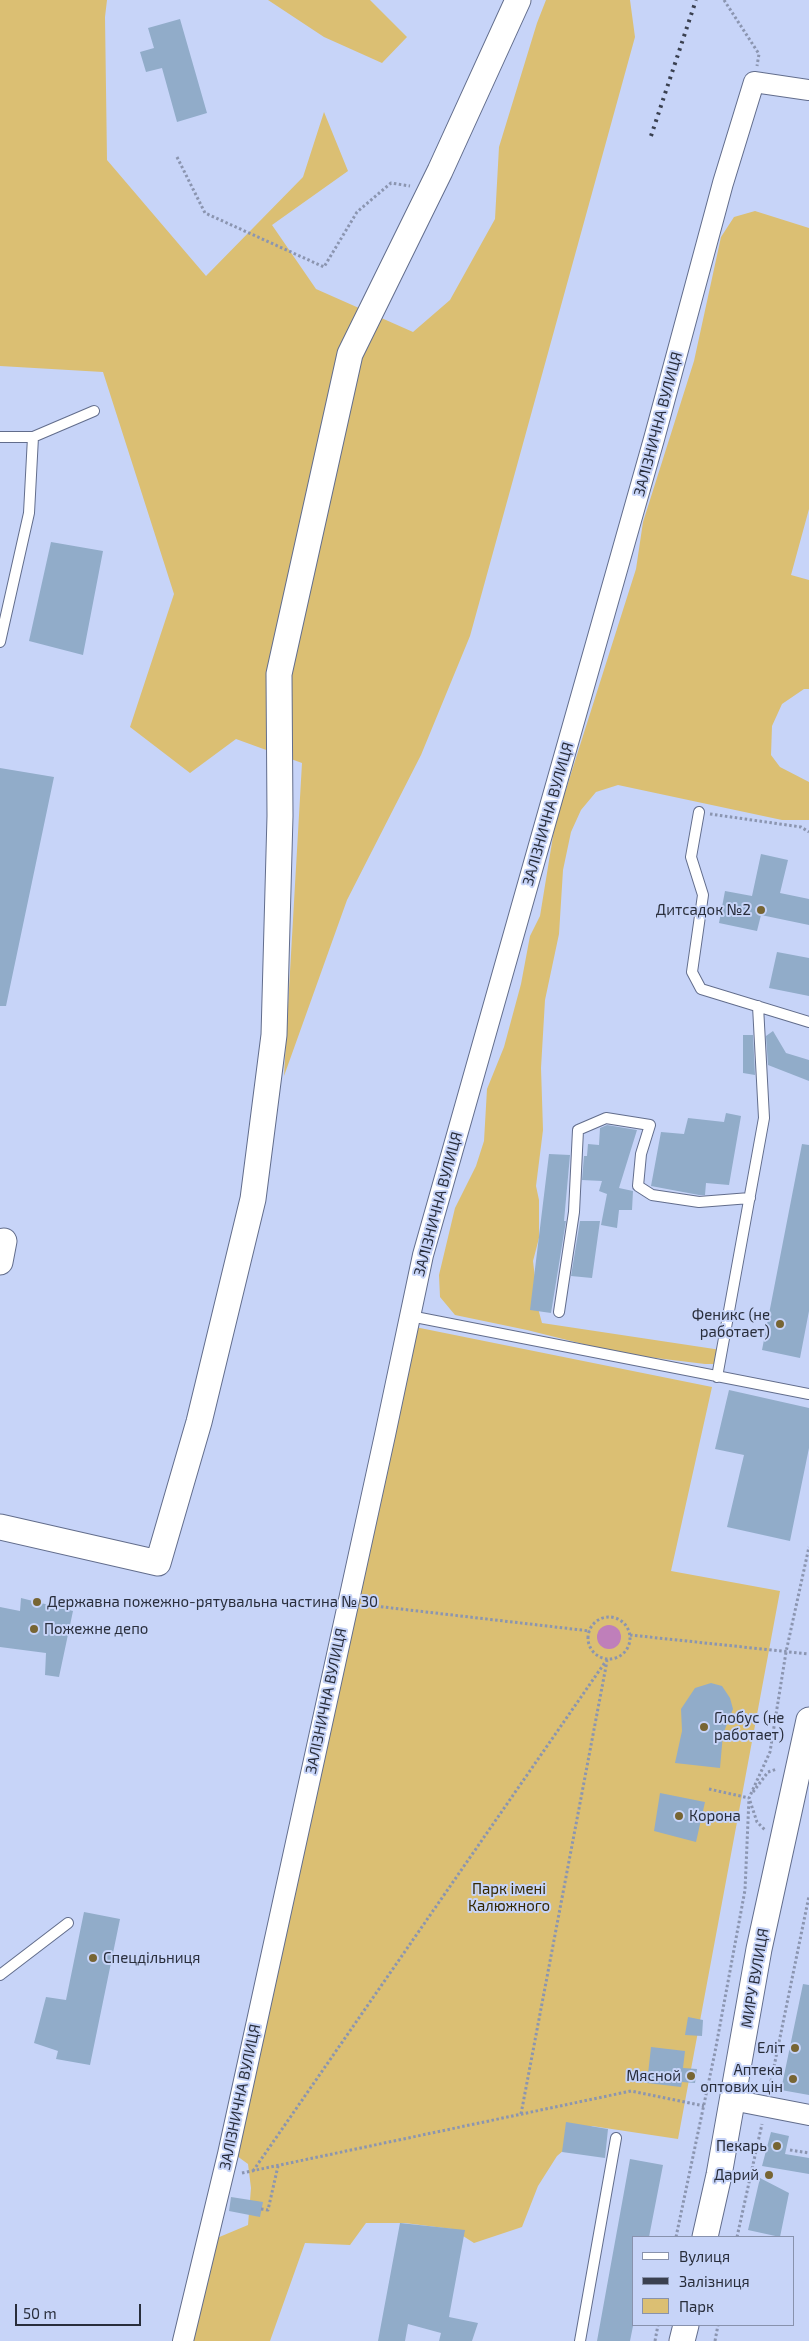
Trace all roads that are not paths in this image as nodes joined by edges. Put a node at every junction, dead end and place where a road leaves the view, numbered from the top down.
1 (518, 0) edge
2 (809, 90) edge
3 (94, 411) dead end
4 (0, 437) edge
5 (33, 437) junction
6 (0, 642) edge
7 (700, 812) road end
8 (758, 1006) junction
9 (809, 1022) edge
10 (750, 1198) junction
11 (559, 1312) dead end
12 (410, 1316) junction
13 (717, 1377) junction
14 (809, 1394) edge
15 (0, 1526) edge
16 (809, 1720) edge
17 (68, 1923) dead end
18 (0, 1975) edge
19 (732, 2100) junction
20 (809, 2115) edge
21 (616, 2138) dead end
22 (705, 2236) edge
23 (686, 2326) edge
24 (183, 2341) edge
25 (580, 2341) edge
26 (682, 2341) edge

1 - 15 street
2 - 12 street, ЗАЛІЗНИЧНА ВУЛИЦЯ
3 - 5 lane
4 - 5 lane
5 - 6 lane
7 - 8 lane
8 - 9 lane
8 - 10 lane
10 - 11 lane
10 - 13 lane
12 - 13 lane
12 - 24 street, ЗАЛІЗНИЧНА ВУЛИЦЯ
13 - 14 lane
16 - 19 street, МИРУ ВУЛИЦЯ
17 - 18 lane
19 - 20 street
19 - 22 street, МИРУ ВУЛИЦЯ
21 - 25 lane
23 - 26 street

